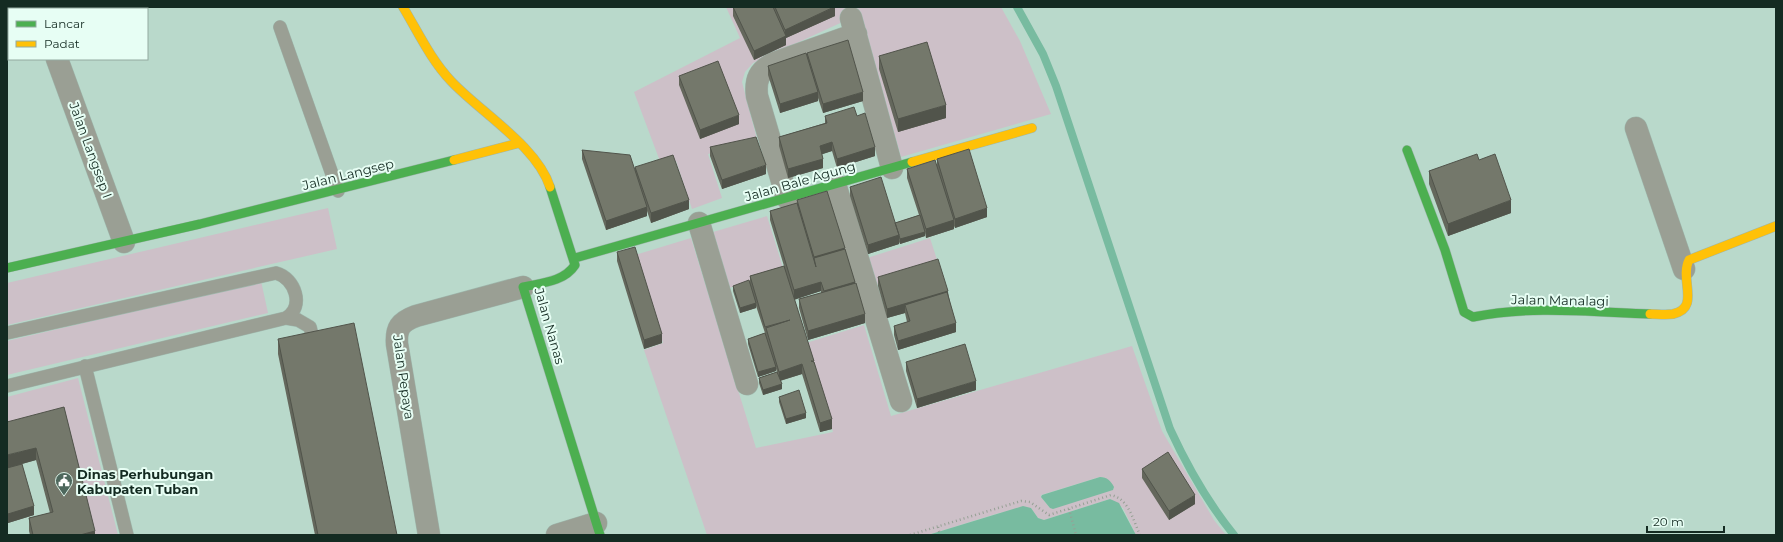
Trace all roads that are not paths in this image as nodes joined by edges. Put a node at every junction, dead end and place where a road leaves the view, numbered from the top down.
1 (403, 7) edge
2 (280, 26) dead end
3 (57, 60) edge
4 (1032, 128) dead end
5 (1636, 128) dead end
6 (519, 143) junction
7 (1407, 150) dead end
8 (892, 168) junction
9 (835, 184) junction
10 (338, 191) junction
11 (787, 198) junction
12 (699, 223) junction
13 (1776, 226) edge
14 (124, 242) junction
15 (575, 258) junction
16 (7, 268) edge
17 (1684, 269) junction
18 (524, 287) junction
19 (286, 318) junction
20 (7, 332) edge
21 (315, 347) edge
22 (85, 366) junction
23 (747, 384) dead end
24 (7, 386) edge
25 (901, 401) dead end
26 (598, 529) edge
27 (127, 535) edge
28 (429, 535) edge
29 (557, 535) edge

1 - 6 street
2 - 10 lane
3 - 14 street, Jalan Langsep I
4 - 8 street, Jalan Bale Agung
5 - 17 street
6 - 10 street, Jalan Langsep
6 - 15 street
7 - 17 street, Jalan Manalagi
8 - 9 street, Jalan Bale Agung
8 - 11 street
9 - 11 street, Jalan Bale Agung
9 - 25 street
10 - 14 street, Jalan Langsep
11 - 12 street, Jalan Bale Agung
12 - 15 street, Jalan Bale Agung
12 - 23 street
13 - 17 street
14 - 16 street, Jalan Langsep
15 - 18 street, Jalan Nanas
18 - 26 street, Jalan Nanas
18 - 28 street, Jalan Pepaya
19 - 20 lane
19 - 21 lane
19 - 22 lane
22 - 24 lane
22 - 27 lane
26 - 29 street

